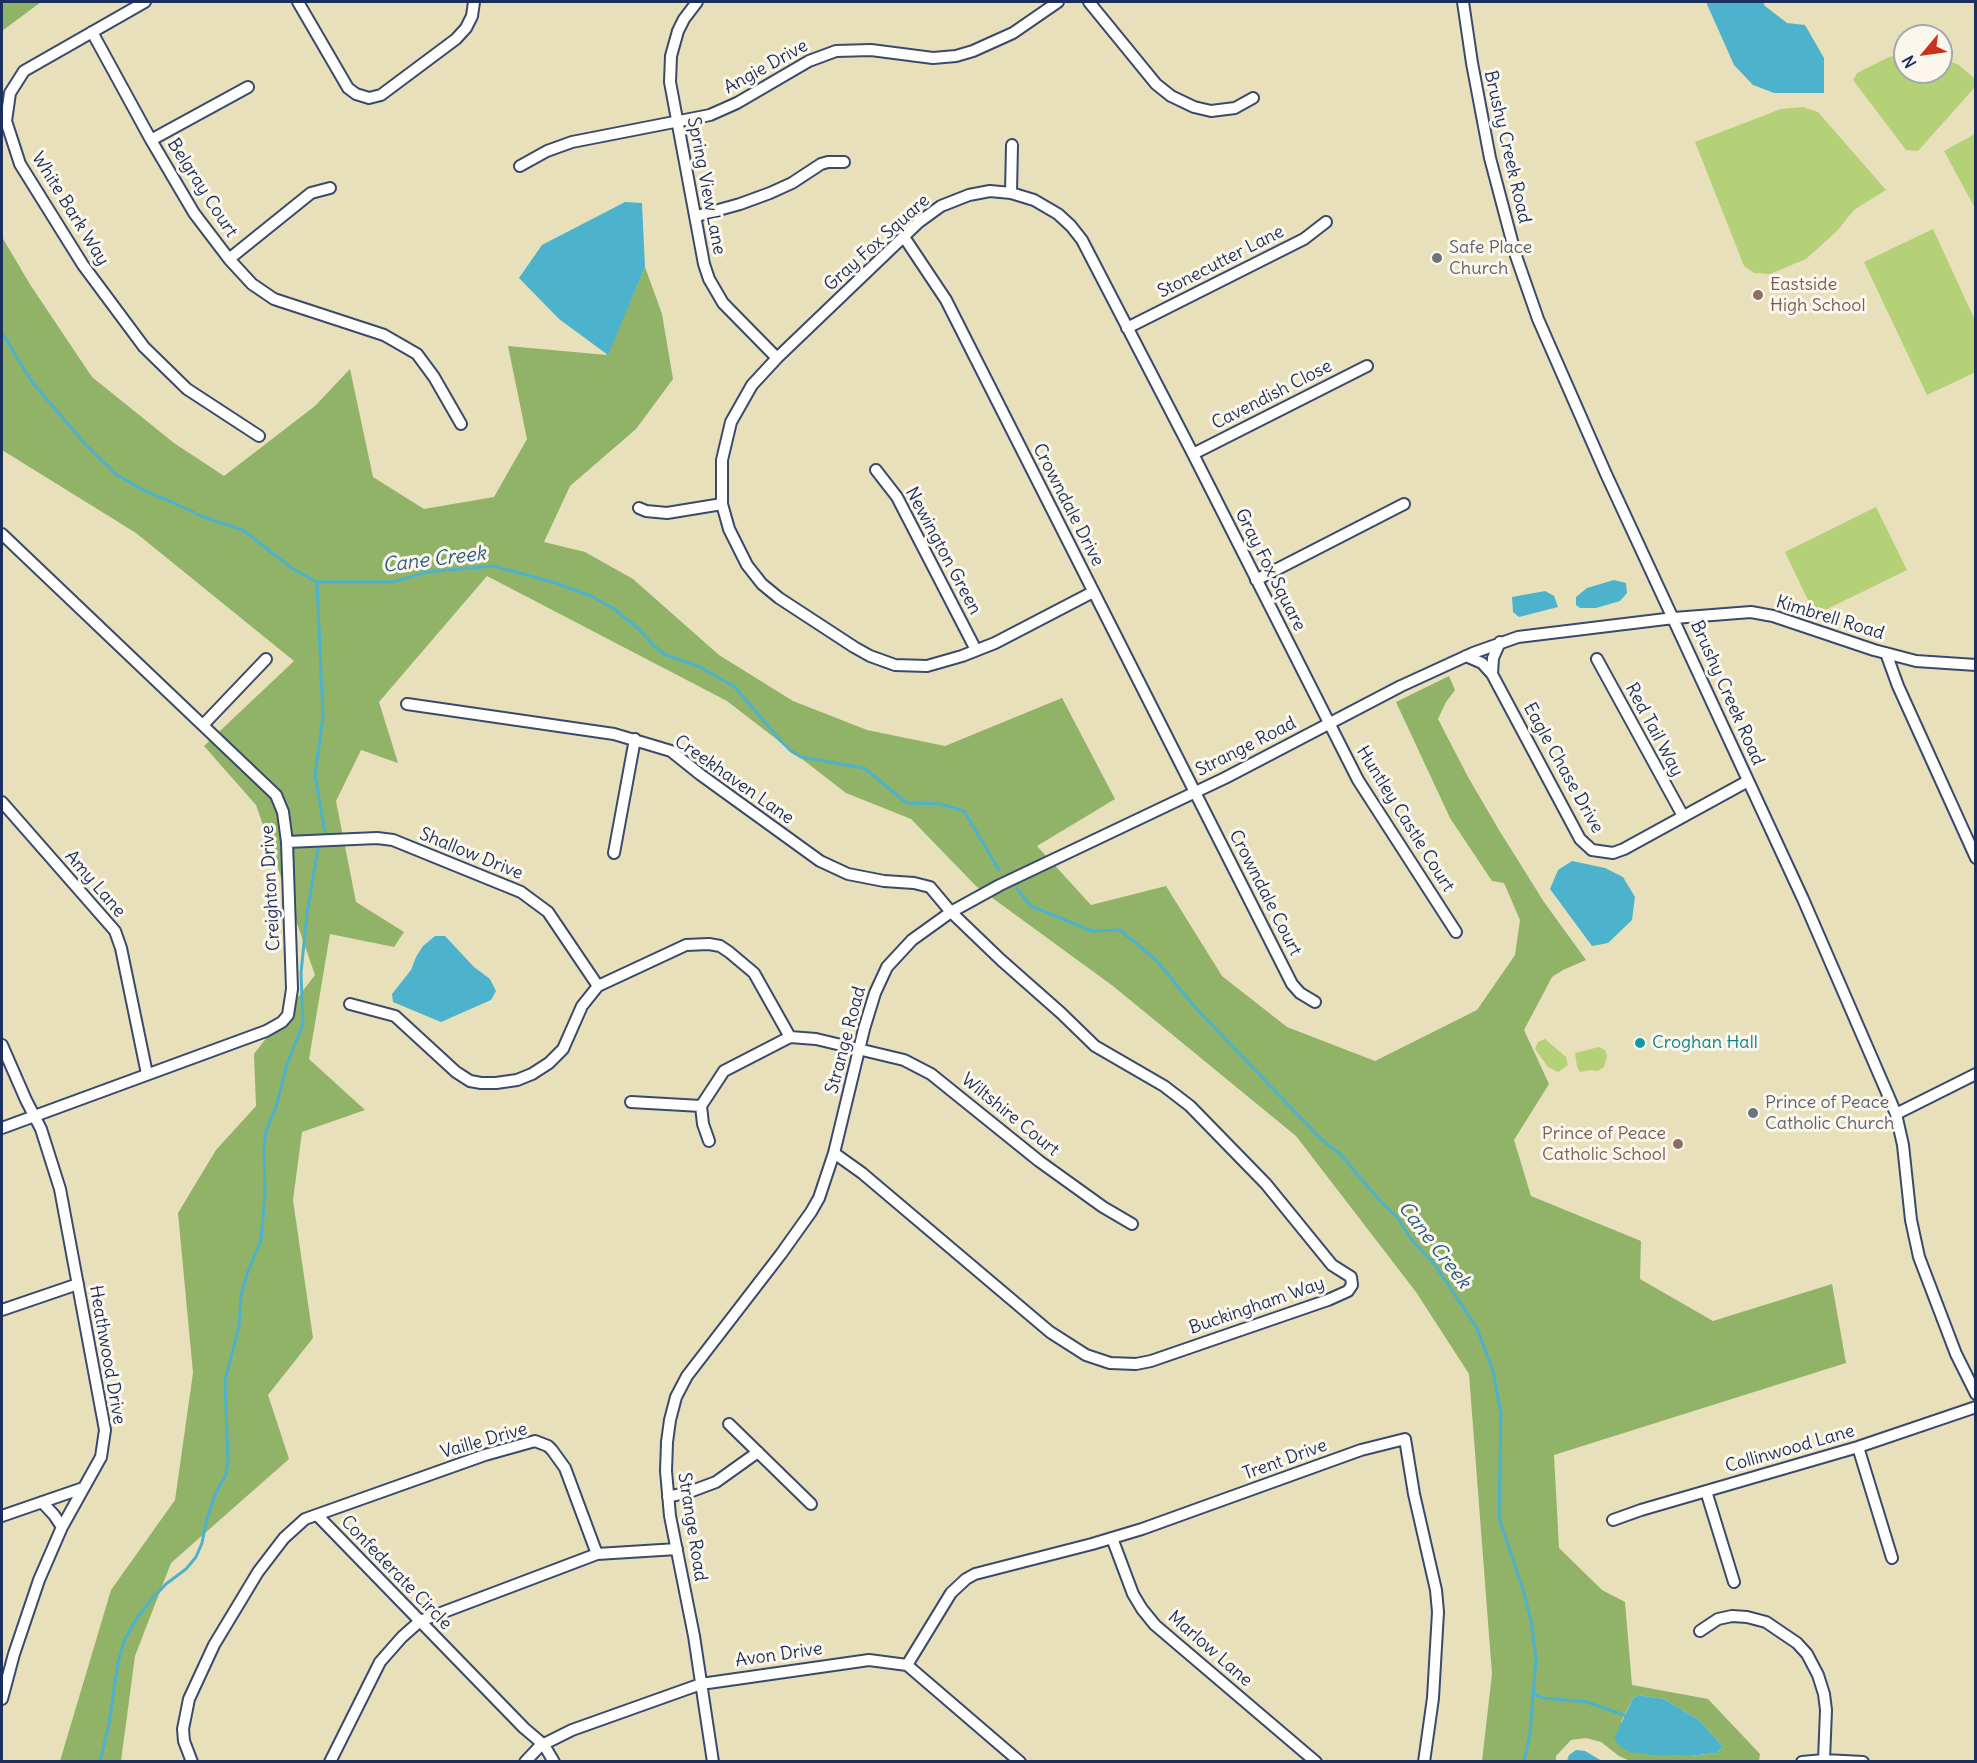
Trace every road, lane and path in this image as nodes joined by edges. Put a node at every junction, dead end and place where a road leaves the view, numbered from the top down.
1 (145, 2) edge
2 (298, 2) edge
3 (474, 2) edge
4 (697, 2) edge
5 (1058, 2) edge
6 (1089, 2) edge
7 (1464, 2) edge
8 (92, 32) junction
9 (248, 87) dead end
10 (1253, 98) dead end
11 (677, 123) junction
12 (151, 140) junction
13 (1012, 145) dead end
14 (844, 162) dead end
15 (520, 166) dead end
16 (330, 189) dead end
17 (1011, 193) junction
18 (697, 216) junction
19 (1326, 222) dead end
20 (904, 237) junction
21 (229, 259) junction
22 (1127, 328) junction
23 (777, 358) junction
24 (1367, 366) dead end
25 (461, 424) dead end
26 (258, 436) dead end
27 (1193, 454) junction
28 (876, 470) dead end
29 (722, 504) junction
30 (1404, 504) dead end
31 (639, 508) dead end
32 (2, 534) edge
33 (1256, 580) junction
34 (1093, 592) junction
35 (1674, 618) junction
36 (1500, 642) junction
37 (976, 650) junction
38 (1886, 653) junction
39 (1466, 656) junction
40 (266, 659) dead end
41 (1597, 659) dead end
42 (1976, 665) edge
43 (1492, 674) junction
44 (407, 704) dead end
45 (1328, 723) junction
46 (203, 724) junction
47 (635, 739) junction
48 (1748, 781) junction
49 (1196, 792) junction
50 (2, 802) edge
51 (1683, 816) junction
52 (287, 842) junction
53 (614, 853) dead end
54 (1976, 858) edge
55 (951, 912) junction
56 (1456, 932) dead end
57 (598, 986) junction
58 (1315, 1002) dead end
59 (350, 1004) dead end
60 (790, 1037) junction
61 (2, 1045) edge
62 (859, 1050) junction
63 (147, 1074) junction
64 (1976, 1074) edge
65 (631, 1102) dead end
66 (701, 1106) junction
67 (1896, 1114) junction
68 (34, 1116) junction
69 (2, 1128) edge
70 (709, 1141) dead end
71 (834, 1153) junction
72 (1132, 1224) dead end
73 (78, 1284) junction
74 (2, 1310) edge
75 (1976, 1394) edge
76 (1976, 1407) edge
77 (729, 1424) dead end
78 (1858, 1447) junction
79 (758, 1452) junction
80 (83, 1488) junction
81 (1706, 1491) junction
82 (668, 1497) junction
83 (42, 1502) junction
84 (811, 1503) dead end
85 (317, 1515) junction
86 (2, 1516) edge
87 (1613, 1520) dead end
88 (62, 1527) junction
89 (1112, 1538) junction
90 (677, 1549) junction
91 (597, 1554) junction
92 (1892, 1558) dead end
93 (1734, 1582) dead end
94 (420, 1621) junction
95 (1700, 1631) dead end
96 (907, 1665) junction
97 (701, 1684) junction
98 (2, 1699) edge
99 (544, 1744) junction
100 (1015, 1760) edge
101 (1824, 1760) junction
102 (192, 1761) edge
103 (330, 1761) edge
104 (525, 1761) edge
105 (554, 1761) edge
106 (713, 1761) edge
107 (1316, 1761) edge
108 (1424, 1761) edge
109 (1802, 1761) edge
110 (1863, 1761) edge

1 - 8 street, White Bark Way
2 - 3 street
4 - 11 street, Spring View Lane
5 - 11 street, Angie Drive
6 - 10 street
7 - 35 street, Brushy Creek Road
8 - 12 street, Belgray Court
8 - 26 street, White Bark Way
9 - 12 street
11 - 15 street, Angie Drive
11 - 18 street, Spring View Lane
12 - 21 street, Belgray Court
13 - 17 street
14 - 18 street
16 - 21 street
17 - 20 street, Gray Fox Square
17 - 22 street, Gray Fox Square
18 - 23 street, Spring View Lane
19 - 22 street, Stonecutter Lane
20 - 23 street, Gray Fox Square
20 - 34 street, Crowndale Drive
21 - 25 street, Belgray Court
22 - 27 street, Gray Fox Square
23 - 29 street, Gray Fox Square
24 - 27 street, Cavendish Close
27 - 33 street, Gray Fox Square
28 - 37 street, Newington Green
29 - 31 street
29 - 37 street, Gray Fox Square
30 - 33 street
32 - 46 street, Creighton Drive
33 - 45 street, Gray Fox Square
34 - 37 street, Gray Fox Square
34 - 49 street, Crowndale Drive
35 - 36 street, Strange Road
35 - 38 street, Kimbrell Road
35 - 48 street, Brushy Creek Road
36 - 39 street, Strange Road
36 - 43 street
38 - 42 street, Kimbrell Road
38 - 54 street
39 - 43 street, Eagle Chase Drive
39 - 45 street, Strange Road
40 - 46 street
41 - 51 street, Red Tail Way
43 - 51 street, Eagle Chase Drive
44 - 47 street, Creekhaven Lane
45 - 49 street, Strange Road
45 - 56 street, Huntley Castle Court
46 - 52 street, Creighton Drive
47 - 53 street
47 - 55 street, Creekhaven Lane
48 - 51 street, Eagle Chase Drive
48 - 67 street, Brushy Creek Road
49 - 55 street, Strange Road
49 - 58 street, Crowndale Court
50 - 63 street, Amy Lane
52 - 57 street, Shallow Drive
52 - 63 street, Creighton Drive
55 - 62 street, Strange Road
55 - 71 street, Buckingham Way
57 - 59 street
57 - 60 street
60 - 62 street, Wiltshire Court
60 - 66 street
61 - 68 street, Heathwood Drive
62 - 71 street, Strange Road
62 - 72 street, Wiltshire Court
63 - 68 street, Creighton Drive
64 - 67 street
65 - 66 street
66 - 70 street
67 - 75 street, Brushy Creek Road
68 - 69 street, Creighton Drive
68 - 73 street, Heathwood Drive
71 - 82 street, Strange Road
73 - 74 street
73 - 80 street, Heathwood Drive
76 - 78 street, Collinwood Lane
77 - 79 street
78 - 81 street, Collinwood Lane
78 - 92 street
79 - 82 street
79 - 84 street
80 - 83 street
80 - 88 street, Heathwood Drive
81 - 87 street, Collinwood Lane
81 - 93 street
82 - 90 street, Strange Road
83 - 86 street
83 - 88 street
85 - 91 street, Vaille Drive
85 - 94 street, Confederate Circle
85 - 102 street, Confederate Circle
88 - 98 street, Heathwood Drive
89 - 96 street, Trent Drive
89 - 107 street, Marlow Lane
89 - 108 street, Trent Drive
90 - 91 street
90 - 97 street, Strange Road
91 - 94 street
94 - 99 street, Confederate Circle
94 - 103 street
95 - 101 street
96 - 97 street, Avon Drive
96 - 100 street
97 - 99 street, Avon Drive
97 - 106 street, Strange Road
99 - 104 street, Avon Drive
99 - 105 street, Confederate Circle
101 - 109 street
101 - 110 street

